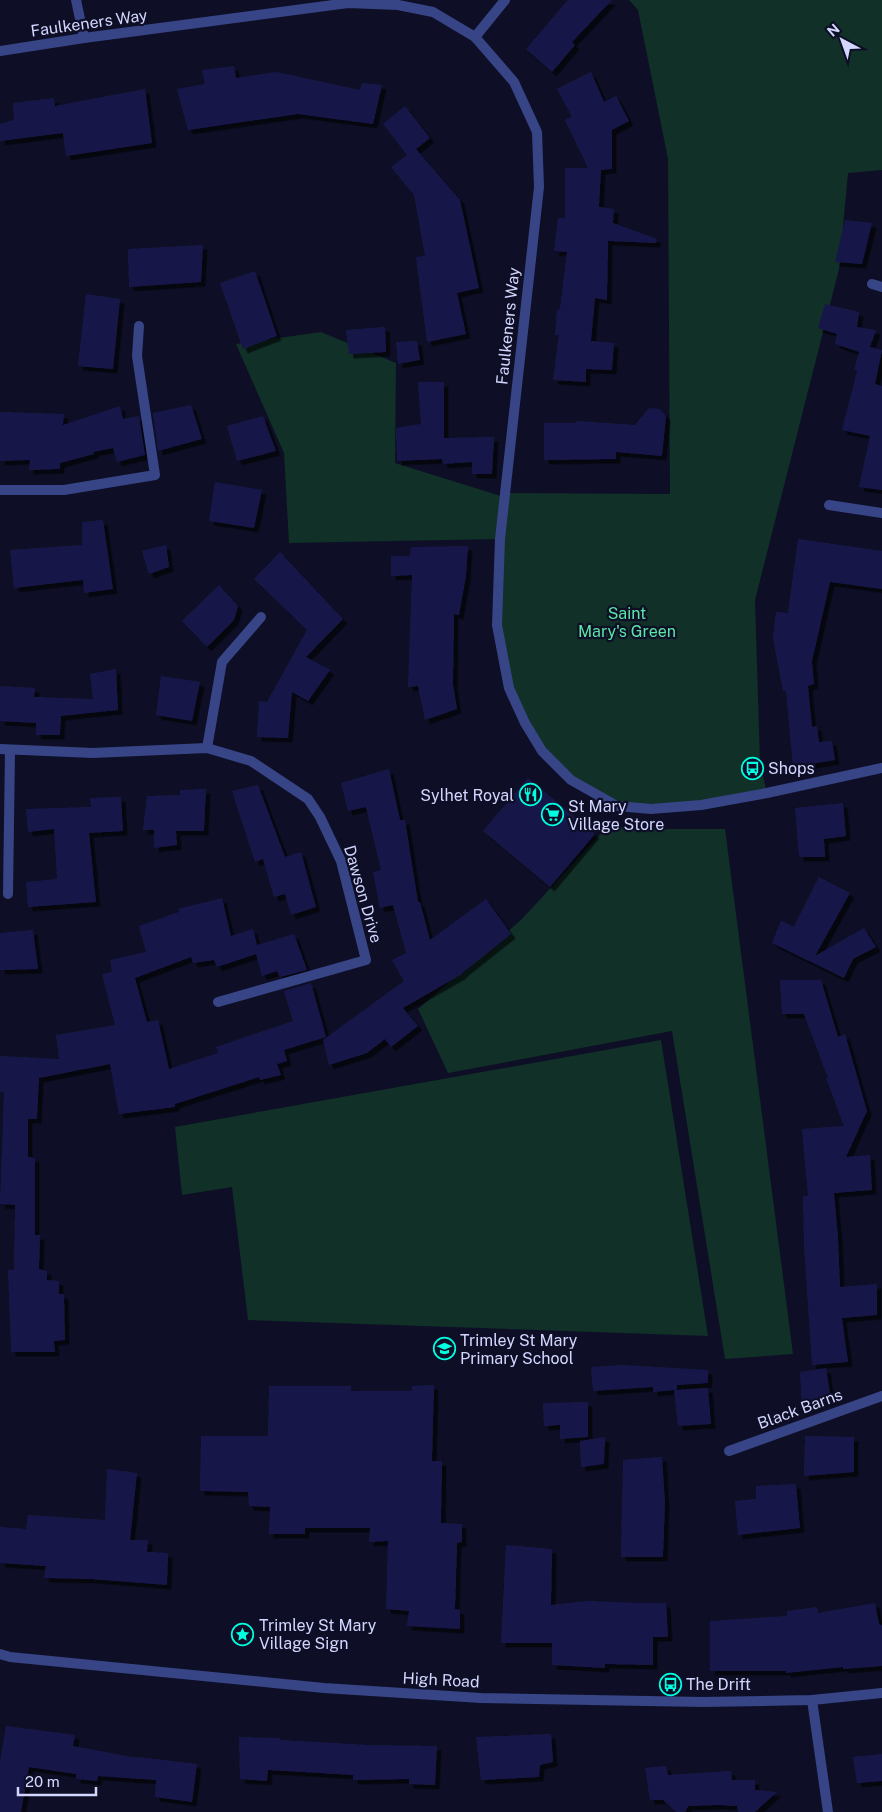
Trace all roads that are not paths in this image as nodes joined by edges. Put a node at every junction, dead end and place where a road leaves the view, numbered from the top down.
1 (76, 0) edge
2 (505, 0) edge
3 (476, 37) junction
4 (84, 38) junction
5 (0, 51) edge
6 (139, 326) dead end
7 (0, 490) edge
8 (829, 505) dead end
9 (882, 513) edge
10 (261, 617) dead end
11 (207, 748) junction
12 (5, 750) edge
13 (882, 768) edge
14 (8, 894) dead end
15 (218, 1002) dead end
16 (882, 1396) edge
17 (729, 1451) dead end
18 (0, 1654) edge
19 (882, 1694) edge
20 (812, 1700) junction
21 (828, 1812) edge

1 - 4 street
2 - 3 street
3 - 4 street, Faulkeners Way
3 - 13 street, Faulkeners Way
4 - 5 street, Faulkeners Way
6 - 7 street
8 - 9 street
10 - 11 street
11 - 12 street, Dawson Drive
11 - 15 street, Dawson Drive
12 - 14 street
16 - 17 street, Black Barns
18 - 20 street, High Road
19 - 20 street, High Road
20 - 21 street

